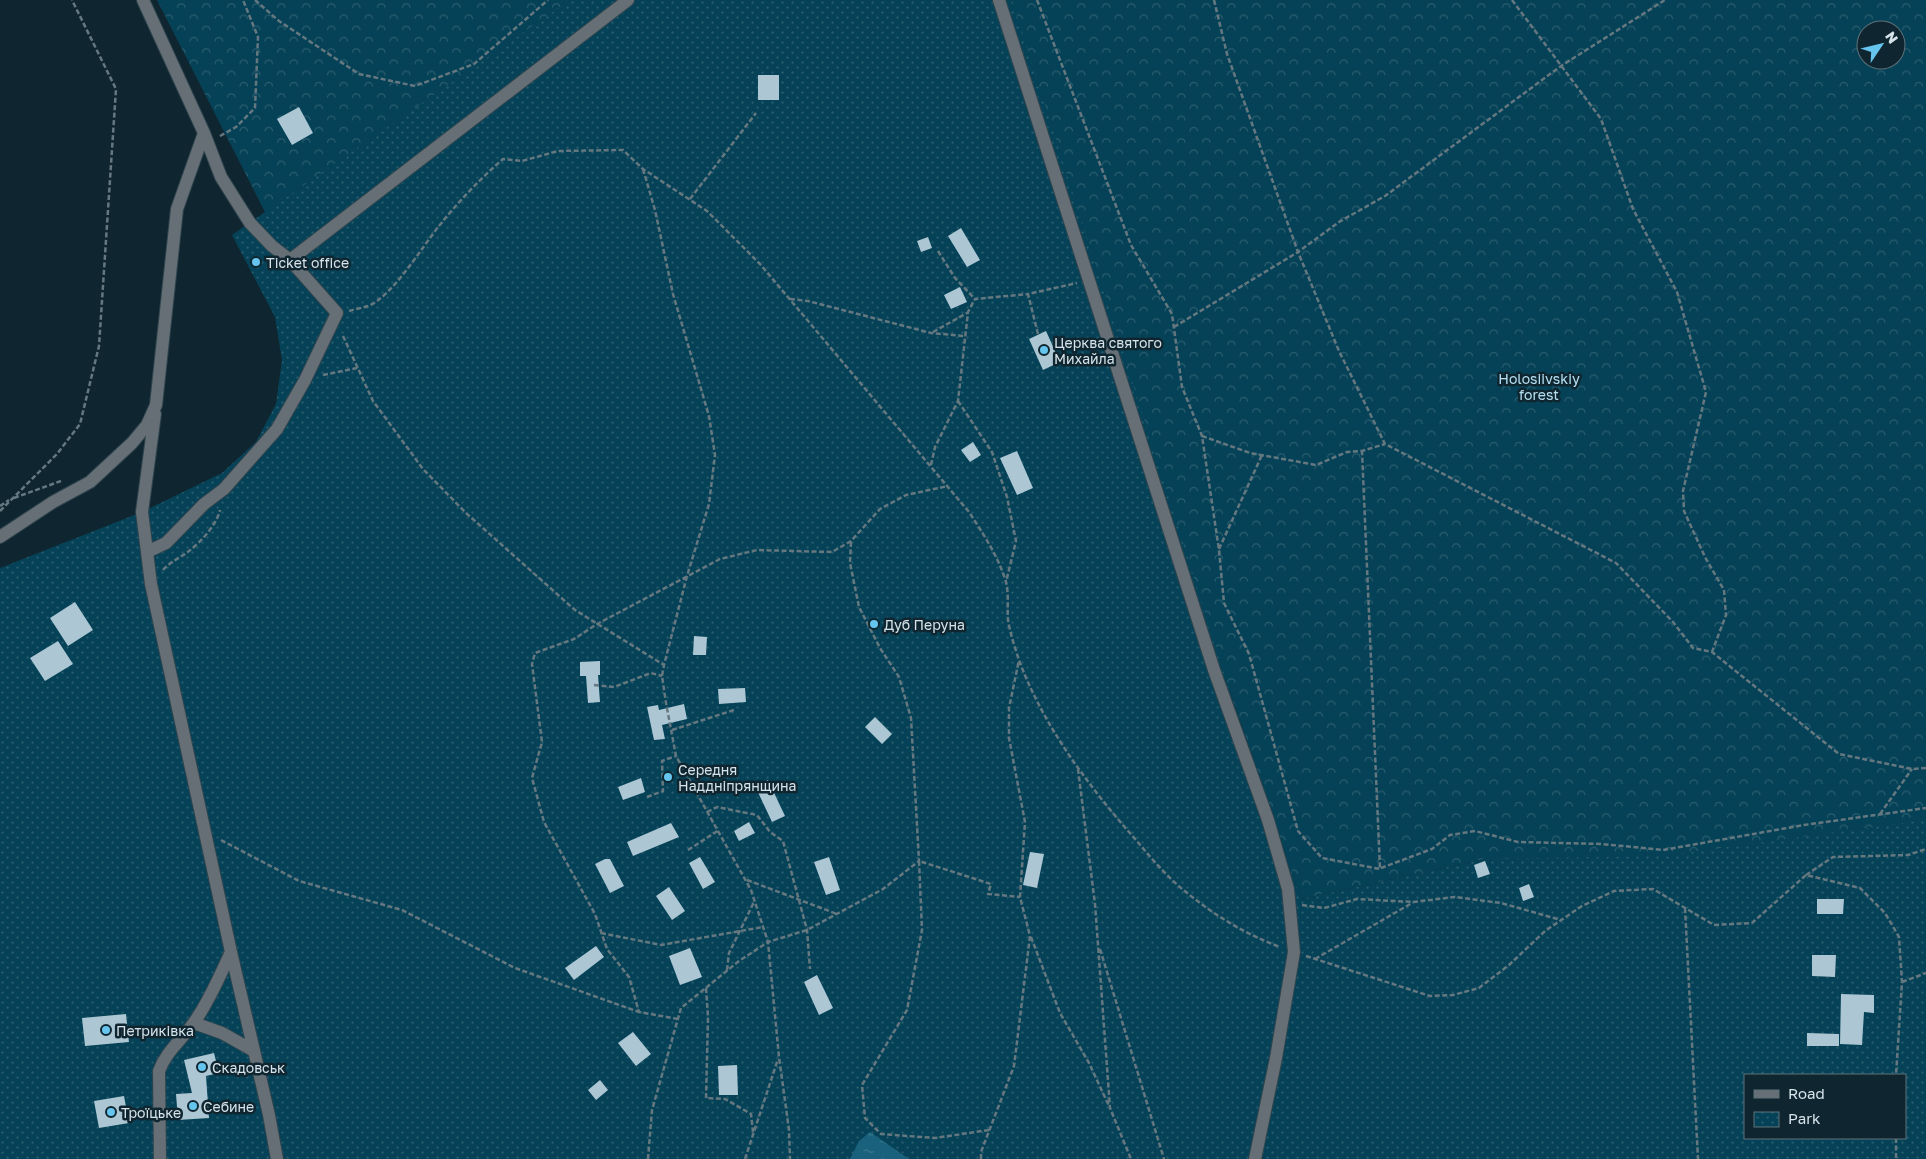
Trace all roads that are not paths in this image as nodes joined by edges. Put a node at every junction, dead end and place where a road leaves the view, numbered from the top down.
1 (143, 0) edge
2 (628, 0) edge
3 (999, 0) edge
4 (206, 138) junction
5 (290, 260) junction
6 (156, 404) junction
7 (0, 537) edge
8 (147, 552) junction
9 (231, 952) junction
10 (194, 1024) junction
11 (254, 1052) junction
12 (160, 1159) edge
13 (277, 1159) edge
14 (1255, 1159) edge

1 - 4 street
2 - 5 street
3 - 14 street
4 - 5 street
4 - 6 street
5 - 8 street
6 - 7 street
6 - 8 street
8 - 9 street
9 - 10 street
9 - 11 street
10 - 11 street
10 - 12 street
11 - 13 street

